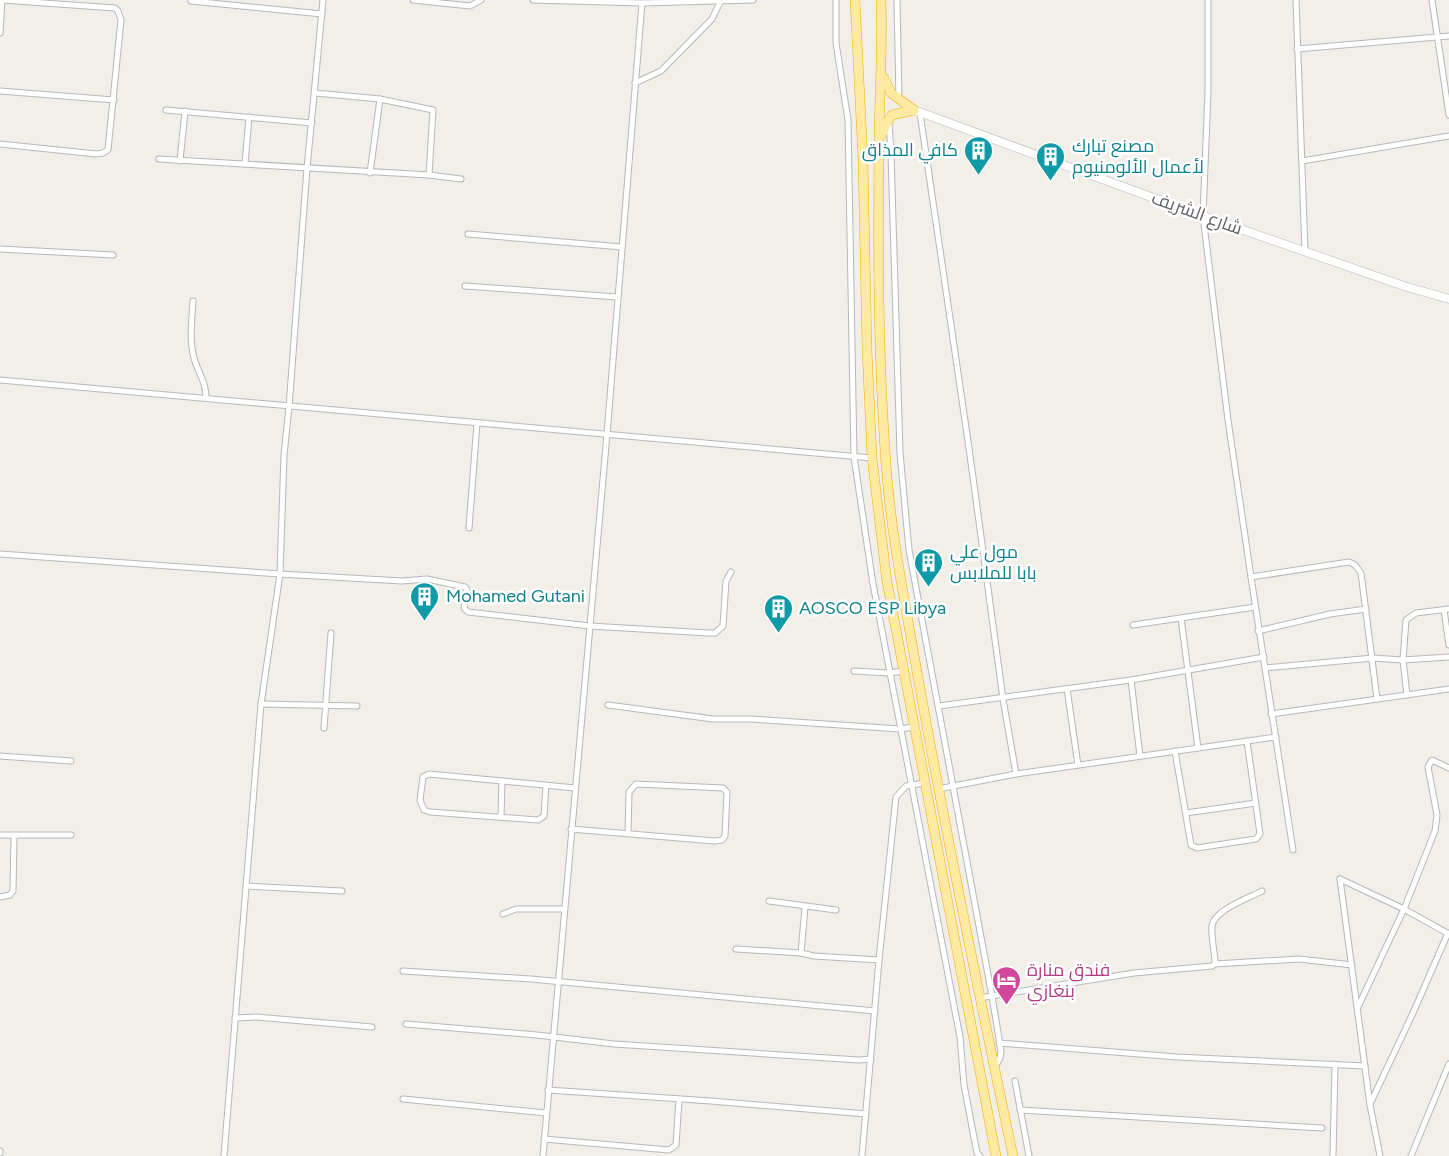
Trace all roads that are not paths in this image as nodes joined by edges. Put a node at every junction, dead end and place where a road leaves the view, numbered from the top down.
1 (3, 0) edge
2 (323, 0) edge
3 (413, 0) edge
4 (481, 0) edge
5 (533, 0) edge
6 (721, 0) edge
7 (753, 0) edge
8 (836, 0) edge
9 (855, 0) edge
10 (881, 0) edge
11 (897, 0) edge
12 (1208, 0) edge
13 (1296, 0) edge
14 (1432, 0) edge
15 (191, 1) edge
16 (642, 3) junction
17 (322, 14) junction
18 (0, 22) edge
19 (0, 33) edge
20 (1449, 36) edge
21 (1437, 38) junction
22 (1297, 49) junction
23 (882, 71) junction
24 (635, 83) junction
25 (0, 91) edge
26 (315, 93) junction
27 (380, 99) junction
28 (114, 100) junction
29 (899, 100) junction
30 (166, 110) dead end
31 (184, 111) junction
32 (917, 112) junction
33 (1449, 115) edge
34 (249, 117) junction
35 (888, 119) junction
36 (312, 123) junction
37 (1449, 136) edge
38 (0, 144) edge
39 (879, 145) junction
40 (159, 159) dead end
41 (180, 161) junction
42 (1302, 161) junction
43 (245, 164) junction
44 (307, 168) junction
45 (370, 173) junction
46 (429, 175) junction
47 (461, 179) dead end
48 (1203, 216) junction
49 (468, 234) dead end
50 (622, 247) junction
51 (0, 249) edge
52 (1305, 251) junction
53 (113, 255) dead end
54 (465, 286) dead end
55 (617, 297) junction
56 (1449, 299) edge
57 (193, 301) dead end
58 (0, 380) edge
59 (206, 398) junction
60 (289, 406) junction
61 (477, 423) junction
62 (607, 434) junction
63 (854, 457) junction
64 (872, 458) junction
65 (469, 528) dead end
66 (0, 554) edge
67 (731, 572) dead end
68 (280, 574) junction
69 (1251, 578) junction
70 (887, 582) junction
71 (873, 584) junction
72 (1255, 607) junction
73 (1366, 609) junction
74 (1447, 609) edge
75 (1181, 618) junction
76 (894, 621) junction
77 (880, 623) junction
78 (1133, 625) dead end
79 (590, 626) junction
80 (1258, 631) junction
81 (331, 633) dead end
82 (1449, 645) edge
83 (1264, 657) junction
84 (1373, 657) junction
85 (1449, 657) edge
86 (1403, 660) junction
87 (1265, 668) junction
88 (1187, 670) junction
89 (854, 671) dead end
90 (904, 671) junction
91 (932, 671) junction
92 (889, 673) junction
93 (917, 673) junction
94 (1131, 680) junction
95 (1067, 689) junction
96 (1449, 689) edge
97 (1407, 694) junction
98 (1003, 699) junction
99 (1377, 699) junction
100 (261, 704) junction
101 (326, 705) junction
102 (608, 705) dead end
103 (357, 706) dead end
104 (939, 706) junction
105 (1271, 714) junction
106 (914, 727) junction
107 (324, 728) dead end
108 (900, 729) junction
109 (1276, 737) junction
110 (1247, 741) junction
111 (1198, 748) junction
112 (1175, 751) junction
113 (0, 756) edge
114 (1140, 756) junction
115 (71, 761) dead end
116 (1078, 765) junction
117 (1449, 768) edge
118 (1016, 774) junction
119 (502, 781) junction
120 (924, 783) junction
121 (910, 784) junction
122 (546, 785) junction
123 (954, 786) junction
124 (575, 788) junction
125 (938, 789) junction
126 (1256, 803) junction
127 (1186, 813) junction
128 (501, 817) junction
129 (571, 829) junction
130 (628, 834) junction
131 (0, 835) edge
132 (70, 835) dead end
133 (14, 836) junction
134 (1293, 850) dead end
135 (246, 886) junction
136 (342, 891) dead end
137 (1262, 891) dead end
138 (0, 897) edge
139 (769, 901) dead end
140 (806, 907) junction
141 (564, 909) junction
142 (1404, 909) junction
143 (836, 910) dead end
144 (503, 914) dead end
145 (1448, 934) edge
146 (736, 950) dead end
147 (801, 953) junction
148 (879, 960) junction
149 (1215, 964) junction
150 (1352, 965) junction
151 (403, 971) dead end
152 (557, 982) junction
153 (993, 996) junction
154 (979, 998) junction
155 (1358, 1007) junction
156 (875, 1011) junction
157 (235, 1018) junction
158 (406, 1024) dead end
159 (372, 1027) dead end
160 (554, 1037) junction
161 (999, 1043) junction
162 (871, 1059) junction
163 (1335, 1064) junction
164 (1449, 1064) edge
165 (1365, 1066) junction
166 (994, 1068) junction
167 (1015, 1081) dead end
168 (548, 1090) junction
169 (403, 1100) dead end
170 (680, 1100) junction
171 (1370, 1105) junction
172 (1020, 1110) junction
173 (546, 1113) junction
174 (866, 1114) junction
175 (1322, 1128) dead end
176 (544, 1139) junction
177 (224, 1156) edge
178 (543, 1156) edge
179 (862, 1156) edge
180 (980, 1156) edge
181 (996, 1156) edge
182 (1013, 1156) edge
183 (1029, 1156) edge
184 (1333, 1156) edge
185 (1380, 1156) edge
186 (1411, 1156) edge

1 - 18 street
1 - 28 street
2 - 17 street
3 - 4 street
5 - 16 street
6 - 7 street
6 - 16 street
6 - 24 street
8 - 63 street
9 - 64 highway
10 - 23 highway
11 - 29 street
12 - 48 street
13 - 22 street
14 - 21 street
15 - 17 street
16 - 24 street
17 - 26 street
18 - 19 street
20 - 21 street
21 - 22 street
21 - 33 street
22 - 42 street
23 - 29 highway
23 - 39 highway
24 - 50 street
25 - 28 street
26 - 27 street
26 - 36 street
27 - 45 street
27 - 46 street
28 - 38 street
29 - 32 highway
30 - 31 street
31 - 34 street
31 - 41 street
32 - 35 highway
32 - 48 main road, شارع الشريف
32 - 98 street
34 - 36 street
34 - 43 street
35 - 39 highway
35 - 91 street
36 - 44 street
37 - 42 street
39 - 93 highway
40 - 41 street
41 - 43 street
42 - 52 street
43 - 44 street
44 - 45 street
44 - 60 street
45 - 46 street
46 - 47 street
48 - 52 main road, شارع الشريف
48 - 69 street
49 - 50 street
50 - 55 street
51 - 53 street
52 - 56 main road, شارع الشريف
54 - 55 street
55 - 62 street
57 - 59 street
58 - 59 street
59 - 60 street
60 - 61 street
60 - 68 street
61 - 62 street
61 - 65 street
62 - 63 street
62 - 79 street
63 - 64 street
63 - 71 street
64 - 70 highway
66 - 68 street
67 - 79 street
68 - 79 street
68 - 100 street
69 - 72 street
69 - 73 street
70 - 71 street
70 - 76 highway
71 - 77 street
72 - 75 street
72 - 80 street
73 - 80 street
73 - 84 street
74 - 82 street
74 - 86 street
75 - 78 street
75 - 88 street
76 - 77 street
76 - 90 highway
77 - 92 street
79 - 124 street
80 - 83 street
81 - 101 street
83 - 87 street
83 - 88 street
84 - 86 street
84 - 87 street
84 - 99 street
85 - 86 street
86 - 97 street
87 - 105 street
88 - 94 street
88 - 111 street
89 - 92 street
90 - 92 street
90 - 106 highway
91 - 93 street
91 - 104 street
92 - 108 street
93 - 125 highway
94 - 95 street
94 - 114 street
95 - 98 street
95 - 116 street
96 - 97 street
97 - 99 street
98 - 104 street
98 - 118 street
99 - 105 street
100 - 101 street
100 - 135 street
101 - 103 street
101 - 107 street
102 - 108 street
104 - 123 street
105 - 109 street
106 - 108 street
106 - 120 highway
108 - 121 street
109 - 110 street
109 - 134 street
110 - 111 street
110 - 126 street
111 - 112 street
112 - 114 street
112 - 127 street
113 - 115 street
114 - 116 street
116 - 118 street
117 - 142 street
118 - 123 street
119 - 122 street
119 - 128 street
119 - 128 street
120 - 121 street
120 - 181 highway
121 - 148 street
121 - 180 street
122 - 124 street
122 - 128 street
123 - 125 street
123 - 153 street
124 - 129 street
125 - 154 highway
126 - 127 street
126 - 127 street
129 - 130 street
129 - 141 street
130 - 130 street
131 - 133 street
132 - 133 street
133 - 138 street
135 - 136 street
135 - 157 street
137 - 149 street
139 - 140 street
140 - 143 street
140 - 147 street
141 - 144 street
141 - 152 street
142 - 145 street
142 - 150 street
142 - 155 street
145 - 171 street
146 - 147 street
147 - 148 street
148 - 156 street
149 - 150 street
149 - 153 street
150 - 155 street
151 - 152 street
152 - 156 street
152 - 160 street
153 - 154 street
153 - 161 street
154 - 166 highway
155 - 165 street
156 - 162 street
157 - 159 street
157 - 177 street
158 - 160 street
160 - 162 street
160 - 168 street
161 - 163 street
161 - 166 street
162 - 174 street
163 - 165 street
163 - 184 street
164 - 186 street
165 - 171 street
166 - 182 highway
167 - 172 street
168 - 170 street
168 - 173 street
169 - 173 street
170 - 174 street
170 - 176 street
171 - 185 street
172 - 175 street
172 - 183 street
173 - 176 street
174 - 179 street
176 - 178 street

